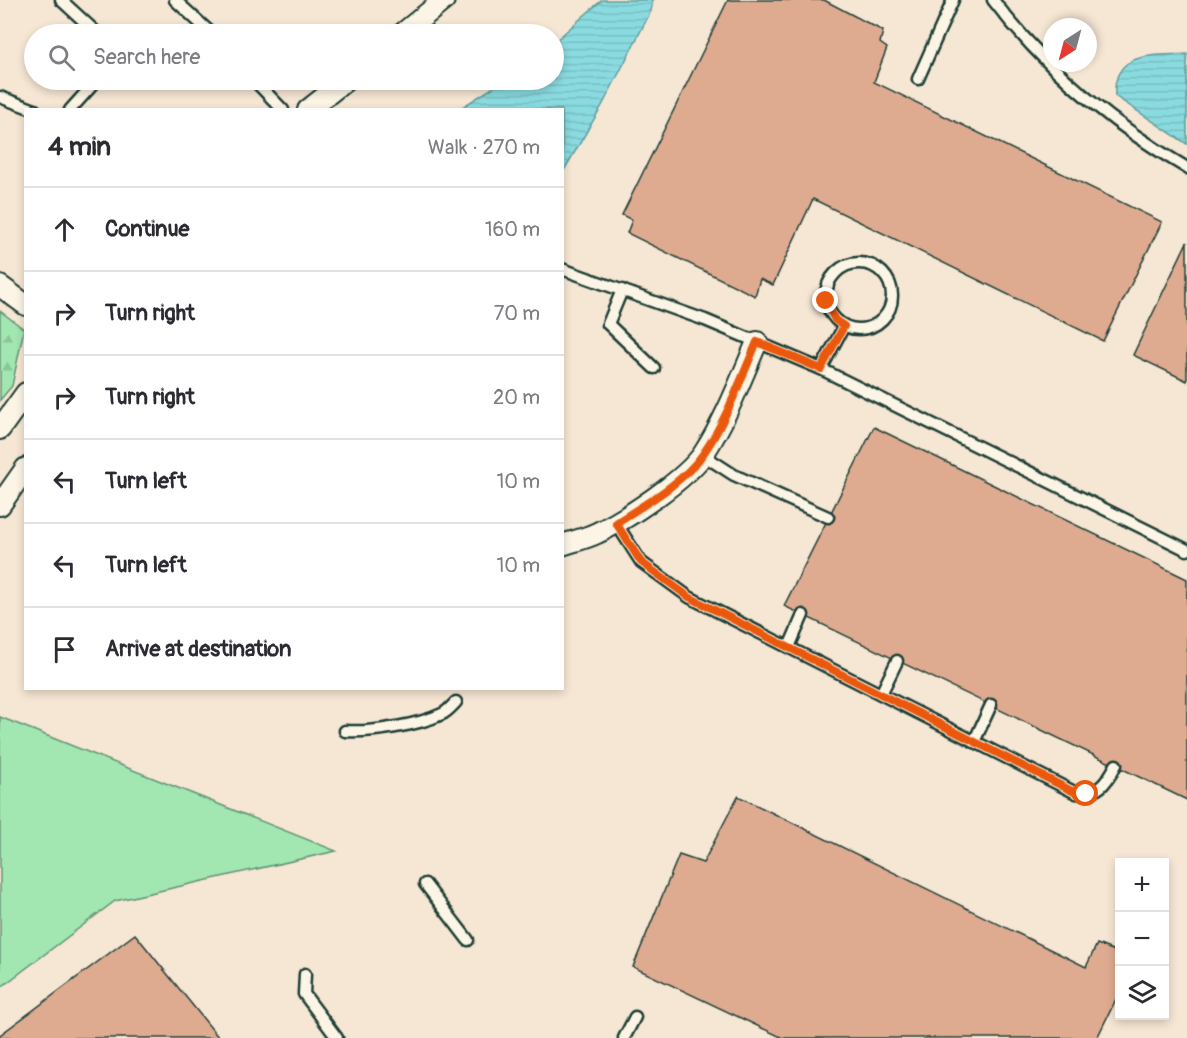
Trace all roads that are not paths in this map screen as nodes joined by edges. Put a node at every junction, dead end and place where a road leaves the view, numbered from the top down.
1 (61, 0) edge
2 (444, 0) edge
3 (953, 0) edge
4 (993, 0) edge
5 (181, 2) edge
6 (87, 24) edge
7 (202, 24) edge
8 (414, 24) edge
9 (918, 79) dead end
10 (88, 90) edge
11 (264, 90) edge
12 (333, 90) edge
13 (0, 97) edge
14 (30, 108) edge
15 (72, 108) edge
16 (281, 108) edge
17 (311, 108) edge
18 (1187, 168) edge
19 (564, 270) edge
20 (0, 286) edge
21 (622, 290) junction
22 (24, 304) edge
23 (844, 326) junction
24 (757, 342) junction
25 (654, 368) dead end
26 (821, 369) junction
27 (24, 396) edge
28 (0, 429) edge
29 (703, 455) junction
30 (24, 471) edge
31 (0, 505) edge
32 (828, 517) dead end
33 (616, 523) junction
34 (564, 544) edge
35 (1187, 550) edge
36 (803, 615) dead end
37 (789, 647) junction
38 (897, 661) dead end
39 (881, 694) junction
40 (456, 702) dead end
41 (991, 705) dead end
42 (345, 731) dead end
43 (974, 742) junction
44 (1116, 765) dead end
45 (425, 884) dead end
46 (468, 940) dead end
47 (305, 974) dead end
48 (635, 1017) dead end
49 (337, 1038) edge
50 (624, 1038) edge

1 - 6 lane
2 - 8 street
3 - 9 lane
4 - 18 lane
5 - 7 lane
10 - 15 lane
11 - 16 lane
12 - 17 street
13 - 14 lane
19 - 21 lane
20 - 22 street
21 - 24 lane
21 - 25 lane
23 - 23 lane
23 - 26 lane
24 - 26 lane
24 - 29 street
26 - 35 lane
27 - 28 street
29 - 32 lane
29 - 33 street
30 - 31 street
33 - 34 street
33 - 37 lane
36 - 37 lane
37 - 39 lane
38 - 39 lane
39 - 43 lane
40 - 42 lane
41 - 43 lane
43 - 44 lane
45 - 46 lane
47 - 49 lane
48 - 50 lane

